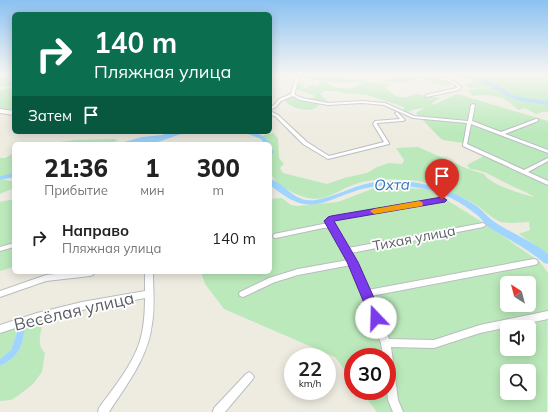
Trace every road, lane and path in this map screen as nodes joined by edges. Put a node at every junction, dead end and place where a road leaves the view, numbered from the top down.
1 (436, 94) edge
2 (293, 95) joint
3 (427, 96) dead end
4 (385, 104) junction
5 (473, 105) dead end
6 (272, 108) edge
7 (0, 111) edge
8 (12, 113) edge
9 (272, 113) edge
10 (537, 120) dead end
11 (470, 122) junction
12 (501, 134) junction
13 (548, 152) edge
14 (548, 159) edge
15 (524, 172) junction
16 (548, 183) edge
17 (442, 200) dead end
18 (483, 225) dead end
19 (331, 226) junction
20 (276, 236) dead end
21 (12, 246) edge
22 (0, 249) edge
23 (346, 251) junction
24 (353, 262) junction
25 (534, 262) dead end
26 (81, 274) edge
27 (149, 274) edge
28 (366, 293) junction
29 (0, 294) edge
30 (149, 294) junction
31 (243, 294) dead end
32 (548, 315) edge
33 (0, 329) edge
34 (386, 343) junction
35 (249, 377) dead end
36 (103, 412) edge
37 (218, 412) edge
38 (398, 412) edge

1 - 3 street
2 - 4 street
2 - 6 street
4 - 9 street
4 - 11 street
5 - 11 street
7 - 8 street
10 - 12 street
11 - 12 street
11 - 15 street
12 - 13 street
14 - 15 street
15 - 16 street
17 - 19 street
18 - 23 street, Тихая улица
19 - 20 street
19 - 23 street
21 - 22 street
23 - 24 street
24 - 28 street
24 - 31 street
25 - 28 street
26 - 29 street
27 - 30 street
28 - 34 street
30 - 33 street, Весёлая улица
30 - 36 street
32 - 34 street
34 - 38 street
35 - 37 street

